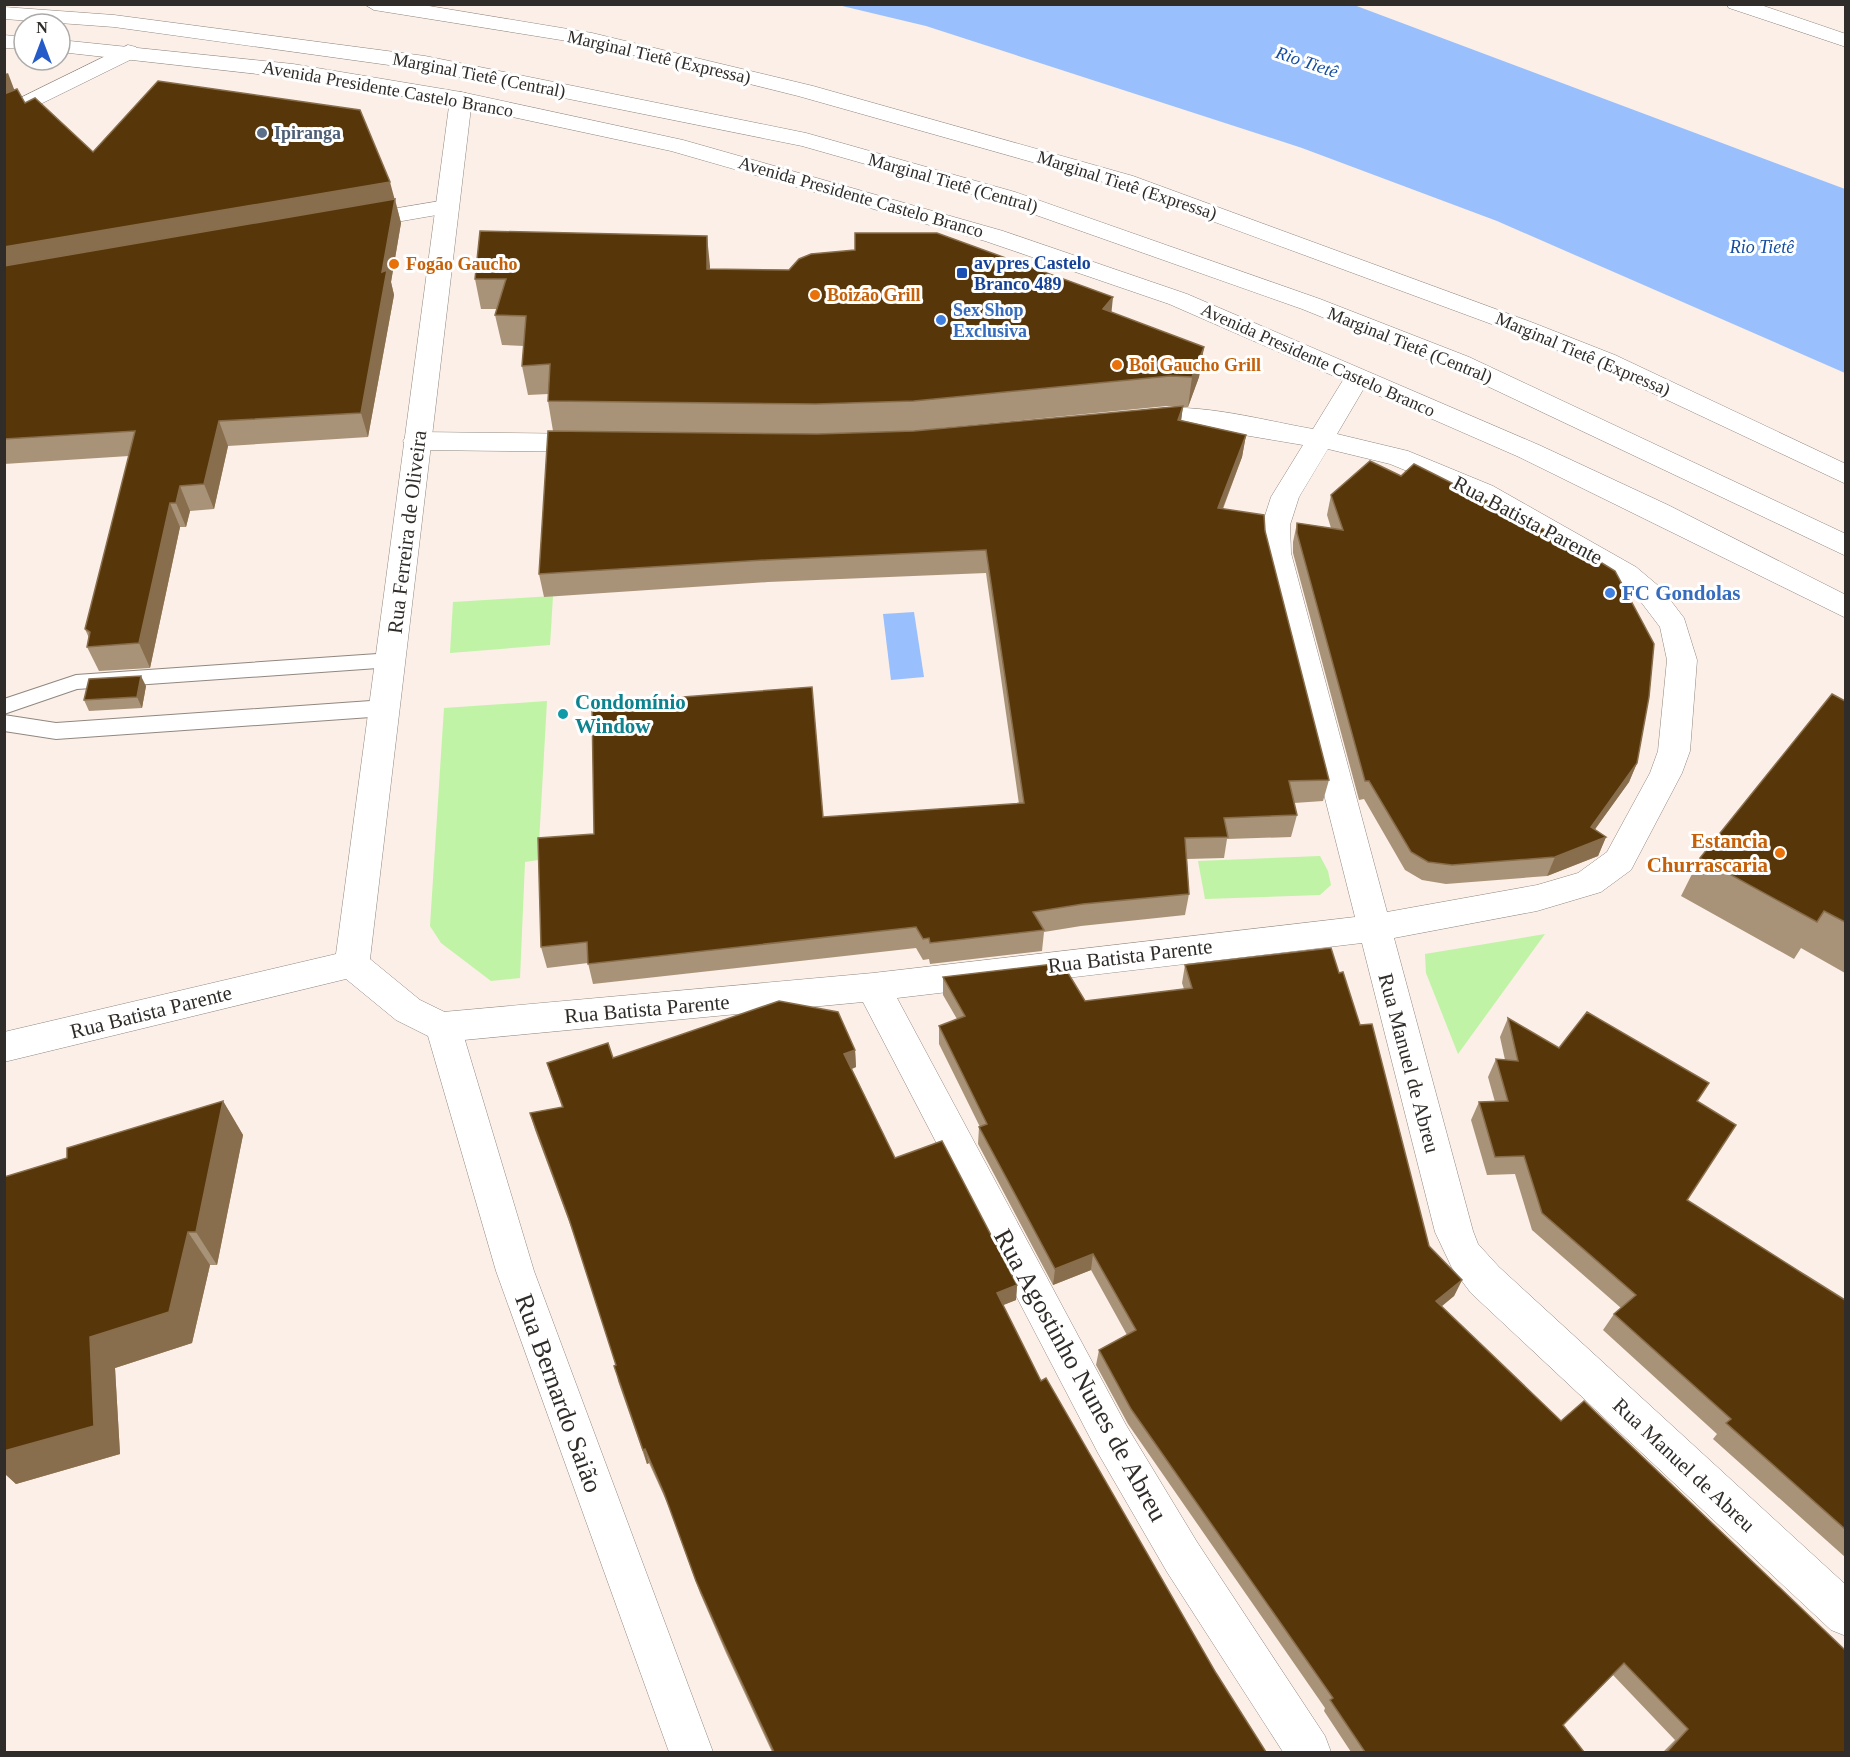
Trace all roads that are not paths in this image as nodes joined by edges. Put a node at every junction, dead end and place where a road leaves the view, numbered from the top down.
1 (70, 4) edge
2 (374, 4) edge
3 (1736, 4) edge
4 (4, 13) edge
5 (114, 21) junction
6 (1845, 41) edge
7 (72, 47) edge
8 (128, 52) junction
9 (461, 99) junction
10 (4, 115) edge
11 (446, 207) junction
12 (329, 227) edge
13 (1357, 378) junction
14 (1108, 422) edge
15 (1322, 439) junction
16 (417, 441) junction
17 (620, 443) edge
18 (1845, 476) edge
19 (1845, 546) edge
20 (1770, 569) junction
21 (1845, 587) edge
22 (1845, 608) edge
23 (392, 660) junction
24 (4, 707) edge
25 (385, 708) junction
26 (4, 723) edge
27 (1374, 928) junction
28 (352, 964) junction
29 (873, 987) junction
30 (443, 1027) junction
31 (4, 1047) edge
32 (1845, 1614) edge
33 (692, 1752) edge
34 (1309, 1752) edge

1 - 5 main road
2 - 18 main road, Marginal Tietê (Expressa)
3 - 6 main road
4 - 5 main road, Marginal Tietê (Central)
5 - 19 main road, Marginal Tietê (Central)
7 - 8 main road, Avenida Presidente Castelo Branco
8 - 9 main road, Avenida Presidente Castelo Branco
8 - 10 main road
9 - 11 main road, Rua Ferreira de Oliveira
9 - 13 main road, Avenida Presidente Castelo Branco
11 - 12 main road
11 - 16 main road, Rua Ferreira de Oliveira
13 - 15 main road, Rua Manuel de Abreu
13 - 20 main road, Avenida Presidente Castelo Branco
14 - 15 main road, Rua Batista Parente
15 - 27 main road, Rua Manuel de Abreu
15 - 27 main road, Rua Batista Parente
16 - 17 main road
16 - 23 main road, Rua Ferreira de Oliveira
20 - 21 main road
20 - 22 main road, Avenida Presidente Castelo Branco
23 - 24 lane
23 - 25 main road, Rua Ferreira de Oliveira
25 - 26 lane
25 - 28 main road, Rua Ferreira de Oliveira
27 - 29 main road, Rua Batista Parente
27 - 32 main road, Rua Manuel de Abreu
28 - 30 main road
28 - 31 main road, Rua Batista Parente
29 - 30 main road, Rua Batista Parente
29 - 34 main road, Rua Agostinho Nunes de Abreu
30 - 33 main road, Rua Bernardo Saião

